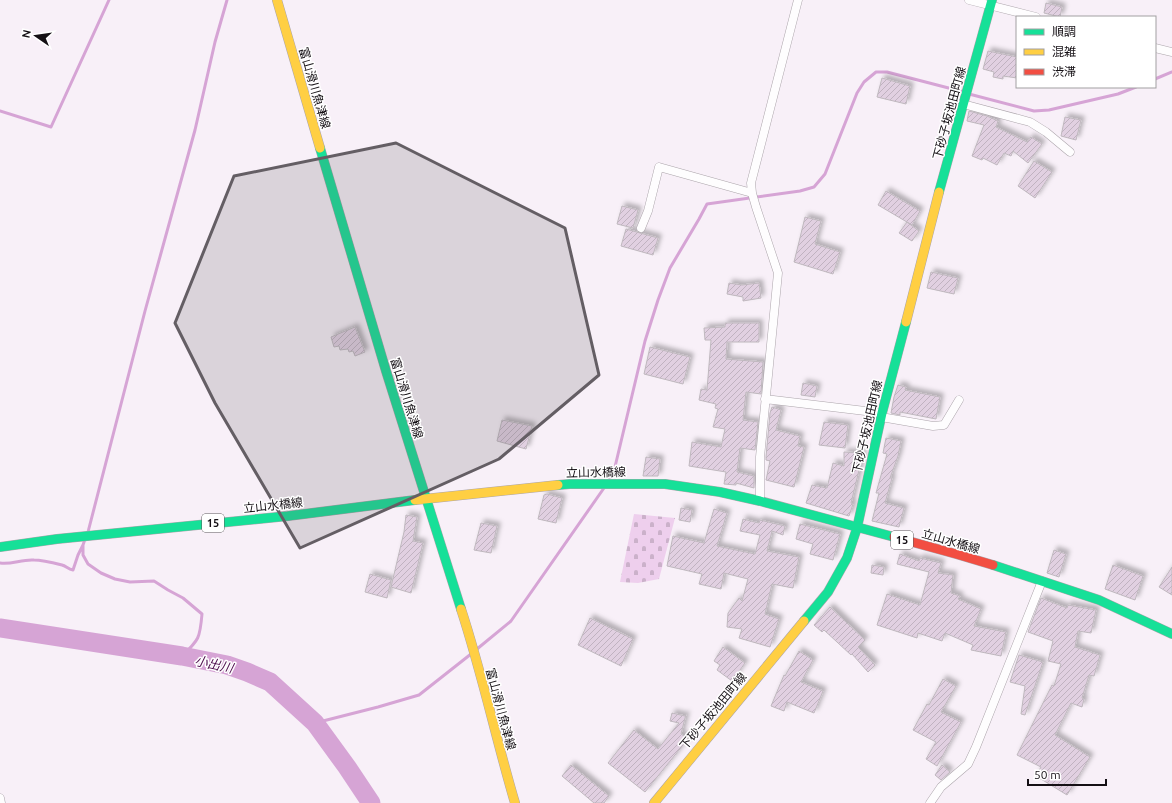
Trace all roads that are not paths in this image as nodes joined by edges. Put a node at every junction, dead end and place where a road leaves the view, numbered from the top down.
1 (277, 0) edge
2 (798, 0) edge
3 (969, 0) edge
4 (991, 3) edge
5 (1033, 16) edge
6 (1156, 48) edge
7 (1172, 52) edge
8 (964, 104) junction
9 (1070, 152) dead end
10 (752, 193) junction
11 (641, 228) dead end
12 (765, 399) junction
13 (959, 400) dead end
14 (882, 415) junction
15 (426, 499) junction
16 (760, 501) junction
17 (857, 528) junction
18 (0, 546) edge
19 (1042, 581) junction
20 (1171, 632) edge
21 (0, 798) edge
22 (1, 803) edge
23 (515, 803) edge
24 (654, 803) edge
25 (930, 803) edge

1 - 15 main road, 富山滑川魚津線
2 - 10 street
3 - 4 street
4 - 5 street
4 - 8 main road, 下砂子坂池田町線
6 - 7 street
8 - 9 street
8 - 14 main road, 下砂子坂池田町線
10 - 11 street
10 - 12 street
12 - 14 street
12 - 16 street
13 - 14 street
14 - 17 main road, 下砂子坂池田町線
15 - 16 main road, 立山水橋線 / 15
15 - 18 main road, 立山水橋線 / 15
15 - 23 main road, 富山滑川魚津線
16 - 17 main road, 立山水橋線 / 15
17 - 19 main road, 立山水橋線 / 15
17 - 24 main road, 下砂子坂池田町線
19 - 20 main road, 立山水橋線 / 15
19 - 25 street
21 - 22 street

